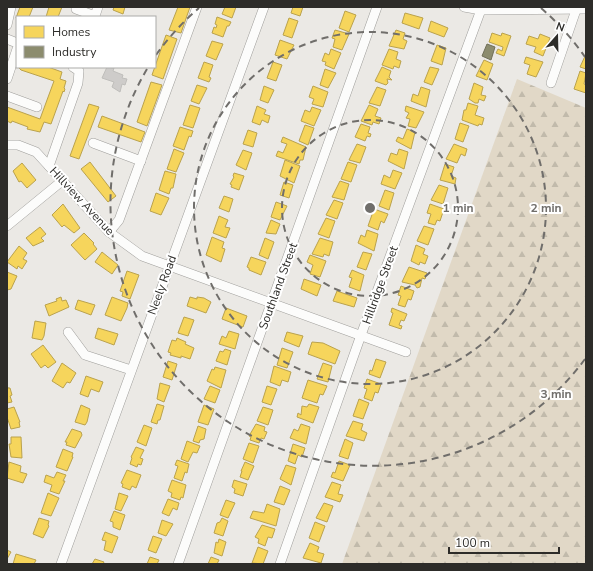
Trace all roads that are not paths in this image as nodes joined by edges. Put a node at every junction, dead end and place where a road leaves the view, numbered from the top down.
1 (12, 7) edge
2 (76, 7) edge
3 (98, 7) edge
4 (197, 7) edge
5 (264, 7) edge
6 (377, 7) edge
7 (464, 7) edge
8 (577, 8) edge
9 (482, 9) edge
10 (586, 9) edge
11 (7, 25) edge
12 (16, 52) edge
13 (74, 68) edge
14 (7, 79) edge
15 (551, 83) dead end
16 (7, 96) edge
17 (37, 107) dead end
18 (93, 143) dead end
19 (7, 145) edge
20 (140, 161) junction
21 (49, 166) junction
22 (62, 181) junction
23 (7, 226) edge
24 (109, 232) junction
25 (170, 265) junction
26 (272, 304) junction
27 (68, 332) dead end
28 (361, 335) junction
29 (406, 352) dead end
30 (131, 370) junction
31 (61, 564) edge
32 (178, 564) edge
33 (280, 564) edge

1 - 11 street
2 - 3 street
4 - 20 street
5 - 25 street, Neely Road
6 - 26 street, Southland Street
7 - 9 street
8 - 9 street
8 - 10 street
8 - 15 street
9 - 28 street, Hillridge Street
12 - 14 street
13 - 21 street
16 - 17 street
18 - 20 street
19 - 21 street, Hillview Avenue
20 - 24 street
21 - 22 street, Hillview Avenue
22 - 23 street
22 - 24 street, Hillview Avenue
24 - 25 street, Hillview Avenue
25 - 26 street, Hillview Avenue
25 - 30 street, Neely Road
26 - 28 street, Hillview Avenue
26 - 32 street, Southland Street
27 - 30 street
28 - 29 street, Hillview Avenue
28 - 33 street, Hillridge Street
30 - 31 street, Neely Road

